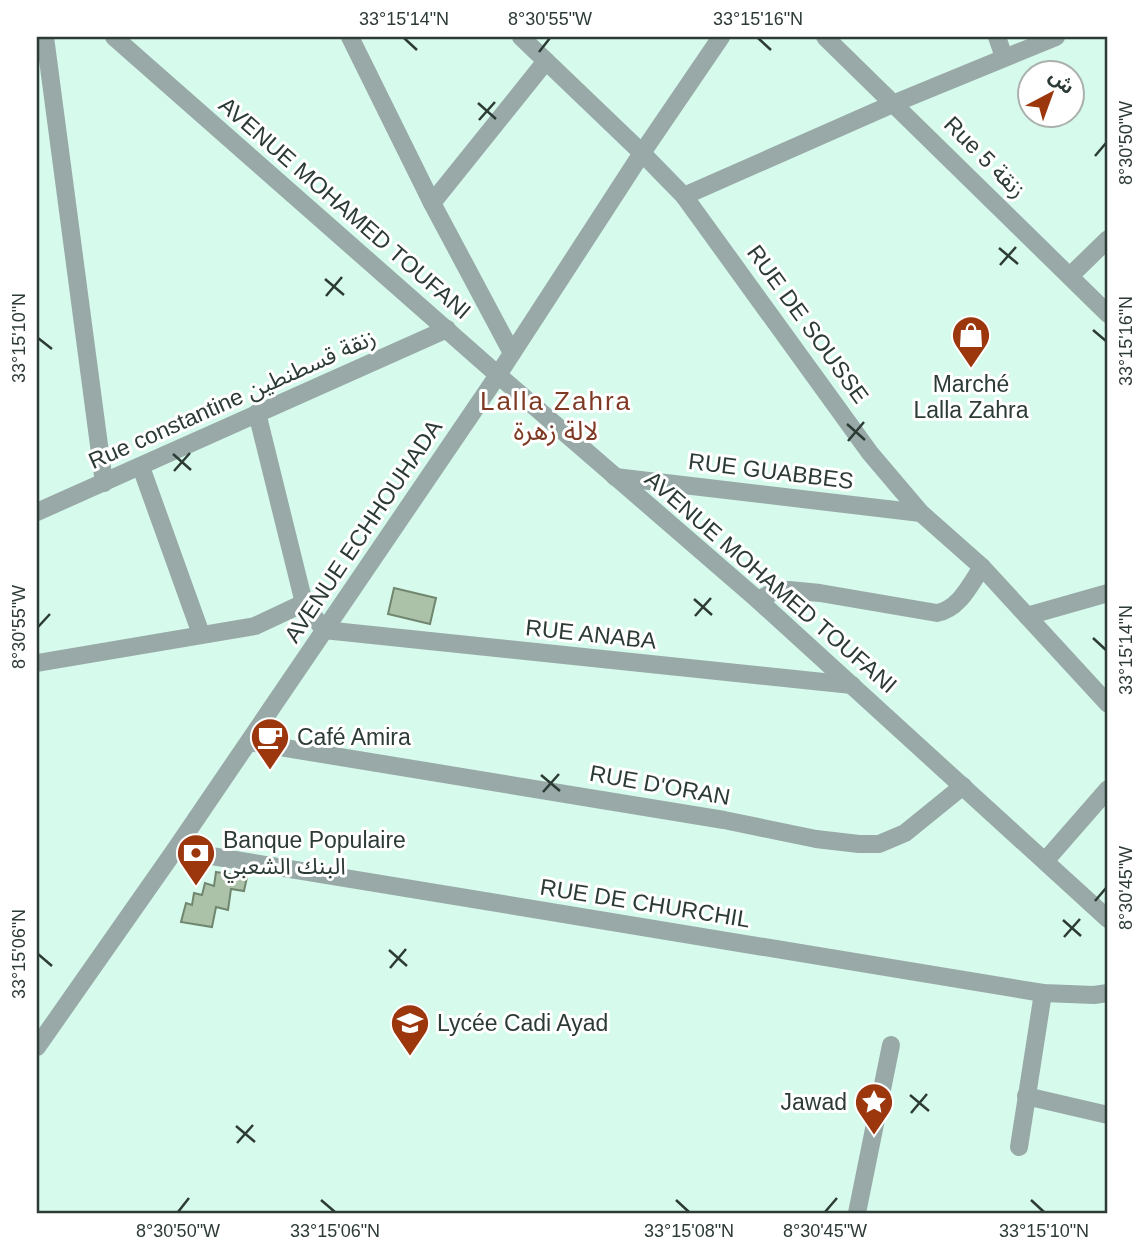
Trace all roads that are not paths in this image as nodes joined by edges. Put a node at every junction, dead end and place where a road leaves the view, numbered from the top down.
1 (45, 37) edge
2 (114, 37) edge
3 (350, 37) edge
4 (521, 37) edge
5 (721, 37) edge
6 (825, 37) edge
7 (997, 37) edge
8 (1056, 37) edge
9 (1004, 57) junction
10 (546, 61) junction
11 (895, 103) junction
12 (642, 153) junction
13 (684, 196) junction
14 (432, 202) junction
15 (1108, 239) edge
16 (1070, 275) junction
17 (1108, 314) edge
18 (447, 329) junction
19 (512, 353) junction
20 (498, 375) junction
21 (257, 413) junction
22 (141, 467) junction
23 (615, 477) junction
24 (104, 483) junction
25 (37, 512) edge
26 (921, 513) junction
27 (982, 567) junction
28 (1108, 593) edge
29 (758, 600) junction
30 (304, 603) junction
31 (1027, 616) junction
32 (324, 630) junction
33 (201, 634) junction
34 (37, 663) edge
35 (852, 685) junction
36 (1108, 704) edge
37 (249, 742) junction
38 (963, 786) junction
39 (1108, 789) edge
40 (175, 850) junction
41 (1046, 860) junction
42 (1108, 919) edge
43 (1043, 993) junction
44 (1108, 993) edge
45 (891, 1045) dead end
46 (37, 1047) edge
47 (1026, 1096) junction
48 (1108, 1115) edge
49 (1019, 1147) dead end
50 (857, 1213) edge

1 - 24 street
2 - 18 street, AVENUE MOHAMED TOUFANI
3 - 14 street
4 - 10 street, RUE DE SOUSSE
5 - 12 street, AVENUE ECHHOUHADA
6 - 11 street, Rue 5 زنقة
7 - 9 street
8 - 9 street
9 - 11 street
10 - 12 street, RUE DE SOUSSE
10 - 14 street
11 - 13 street
11 - 16 street, Rue 5 زنقة
12 - 13 street, RUE DE SOUSSE
12 - 19 street, AVENUE ECHHOUHADA
13 - 26 street, RUE DE SOUSSE
14 - 19 street
15 - 16 street
16 - 17 street, Rue 5 زنقة
18 - 20 street, AVENUE MOHAMED TOUFANI
18 - 21 street, Rue constantine زنقة قسطنطين
19 - 20 street, AVENUE ECHHOUHADA
20 - 23 street, AVENUE MOHAMED TOUFANI
20 - 32 street, AVENUE ECHHOUHADA
21 - 22 street, Rue constantine زنقة قسطنطين
21 - 30 street
22 - 24 street, Rue constantine زنقة قسطنطين
22 - 33 street
23 - 26 street, RUE GUABBES
23 - 29 street, AVENUE MOHAMED TOUFANI
24 - 25 street, Rue constantine زنقة قسطنطين
26 - 27 street, RUE DE SOUSSE
27 - 29 street
27 - 31 street, RUE DE SOUSSE
28 - 31 street
29 - 35 street, AVENUE MOHAMED TOUFANI
30 - 32 street
30 - 33 street
31 - 36 street, RUE DE SOUSSE
32 - 35 street, RUE ANABA
32 - 37 street, AVENUE ECHHOUHADA
33 - 34 street
35 - 38 street, AVENUE MOHAMED TOUFANI
37 - 38 street, RUE D'ORAN
37 - 40 street, AVENUE ECHHOUHADA
38 - 41 street, AVENUE MOHAMED TOUFANI
39 - 41 street
40 - 43 street, RUE DE CHURCHIL
40 - 46 street, AVENUE ECHHOUHADA
41 - 42 street, AVENUE MOHAMED TOUFANI
43 - 44 street, RUE DE CHURCHIL
43 - 47 street
45 - 50 street
47 - 48 street
47 - 49 street

